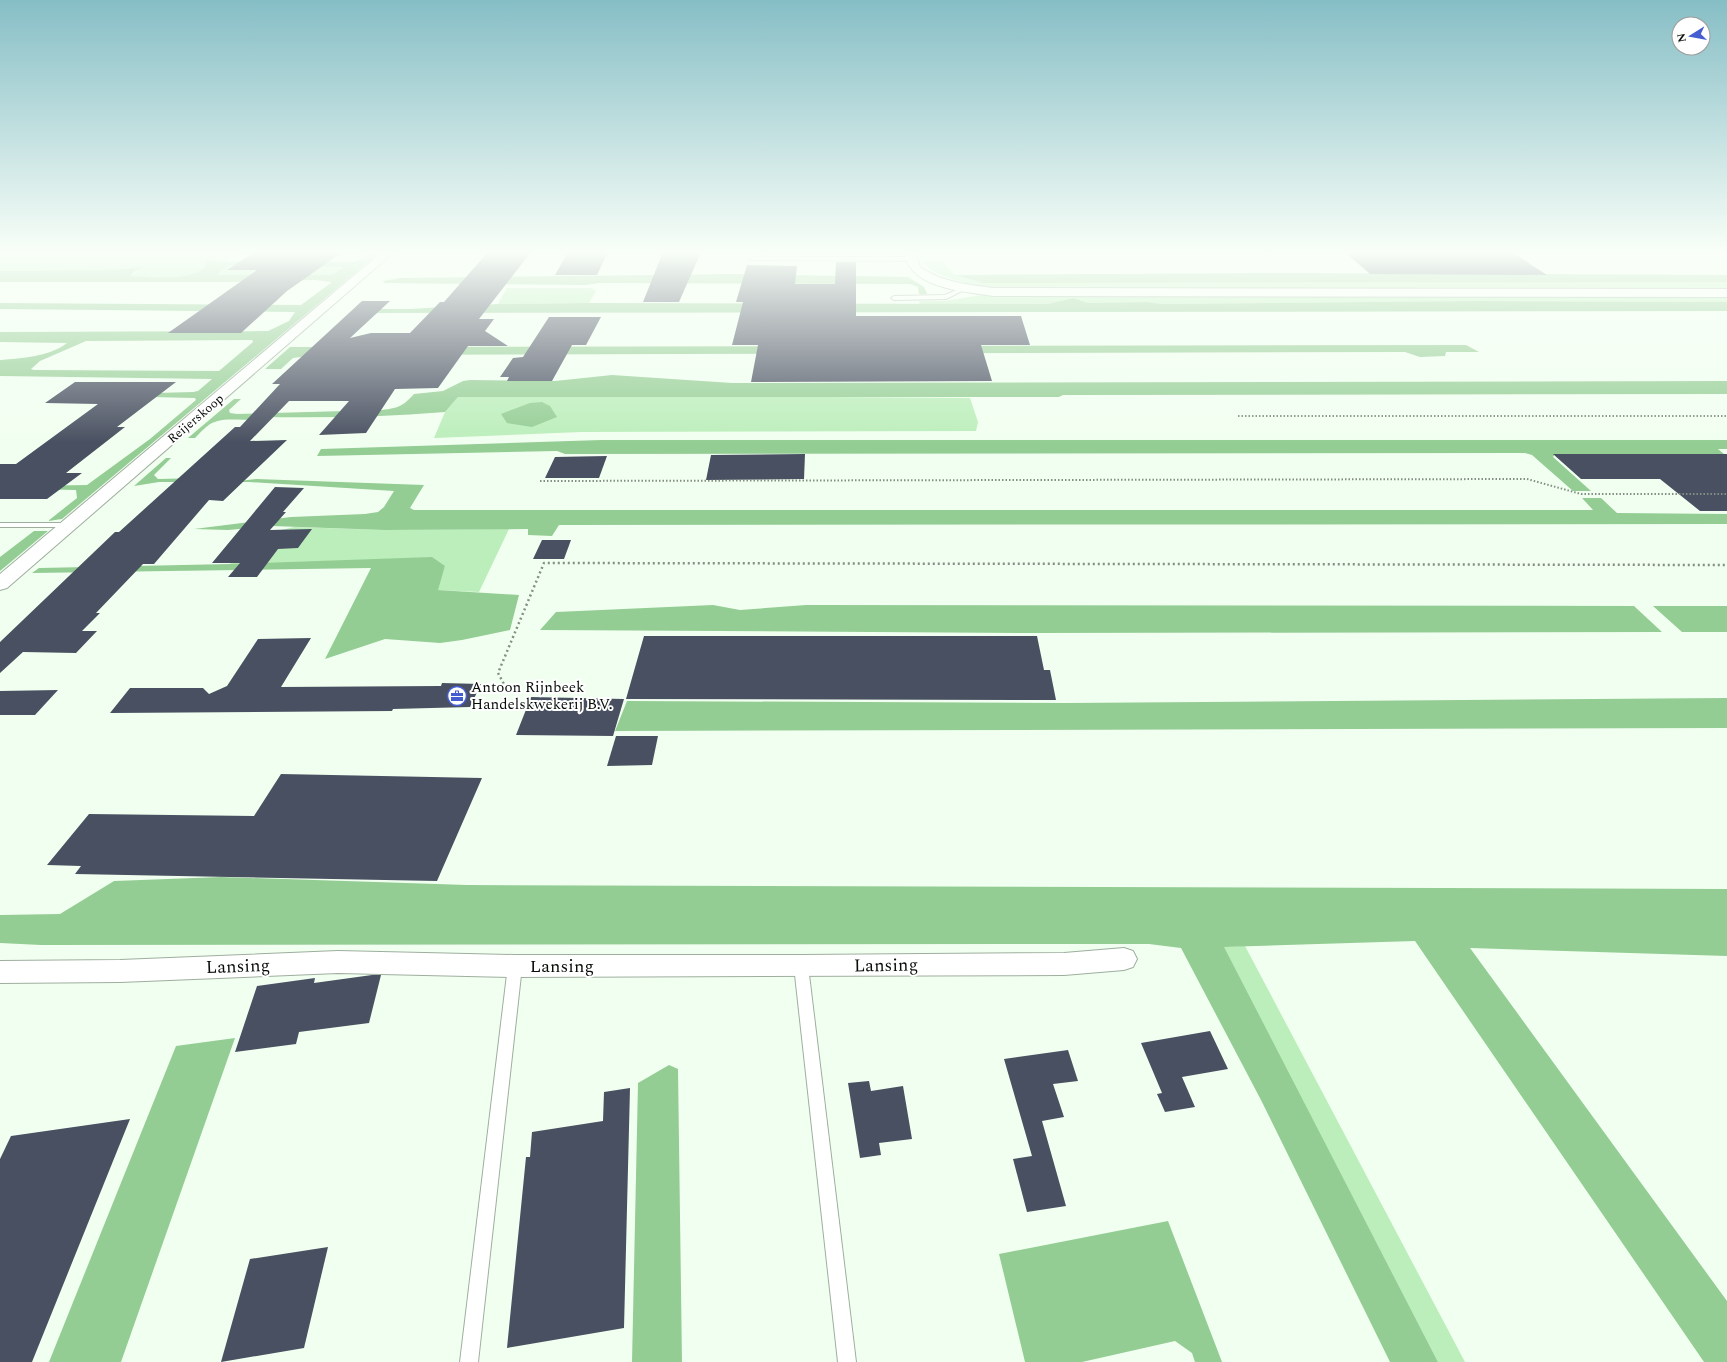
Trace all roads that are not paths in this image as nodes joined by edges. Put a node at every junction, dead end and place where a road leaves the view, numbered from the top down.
1 (313, 316) edge
2 (0, 525) edge
3 (64, 525) junction
4 (0, 584) edge
5 (1124, 959) dead end
6 (515, 966) junction
7 (801, 966) junction
8 (0, 972) edge
9 (469, 1362) edge
10 (848, 1362) edge

1 - 3 street, Reijerskoop
2 - 3 lane
3 - 4 street, Reijerskoop
5 - 7 street, Lansing
6 - 7 street, Lansing
6 - 8 street, Lansing
6 - 9 lane
7 - 10 lane

